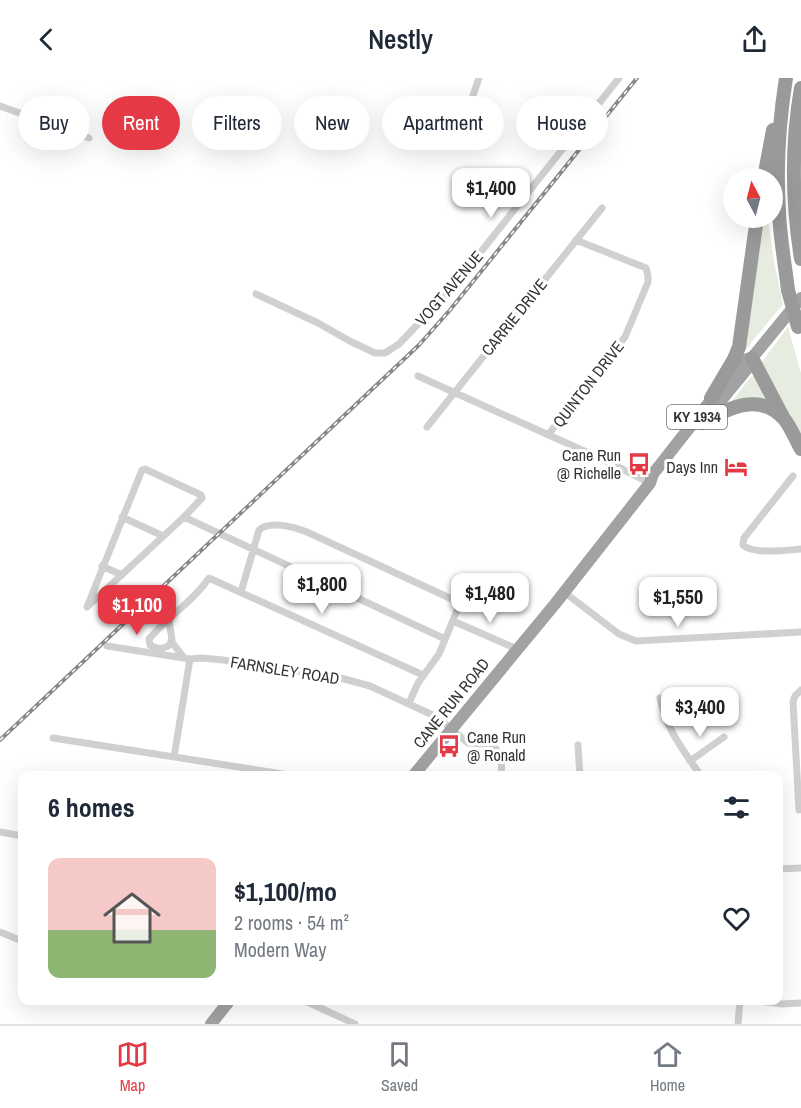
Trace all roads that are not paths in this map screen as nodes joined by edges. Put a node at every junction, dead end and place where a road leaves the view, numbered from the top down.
1 (479, 78) edge
2 (619, 78) edge
3 (786, 78) edge
4 (801, 88) edge
5 (784, 94) junction
6 (473, 96) edge
7 (0, 106) edge
8 (18, 112) edge
9 (766, 168) edge
10 (602, 208) dead end
11 (756, 228) edge
12 (576, 240) junction
13 (801, 259) edge
14 (256, 294) dead end
15 (801, 298) edge
16 (800, 333) edge
17 (352, 342) junction
18 (752, 358) junction
19 (376, 360) dead end
20 (418, 376) dead end
21 (454, 392) junction
22 (711, 398) junction
23 (784, 419) junction
24 (702, 423) junction
25 (427, 427) dead end
26 (548, 435) junction
27 (801, 449) edge
28 (793, 476) dead end
29 (650, 483) junction
30 (122, 517) junction
31 (184, 517) junction
32 (163, 536) junction
33 (801, 549) edge
34 (253, 550) junction
35 (102, 566) junction
36 (122, 575) junction
37 (241, 592) junction
38 (564, 592) junction
39 (169, 620) junction
40 (453, 621) junction
41 (801, 632) edge
42 (445, 639) junction
43 (171, 641) junction
44 (107, 646) dead end
45 (517, 649) junction
46 (187, 658) junction
47 (423, 675) junction
48 (801, 690) edge
49 (660, 698) dead end
50 (409, 703) junction
51 (451, 729) junction
52 (724, 737) dead end
53 (52, 738) dead end
54 (578, 745) dead end
55 (174, 757) junction
56 (690, 760) junction
57 (264, 771) edge
58 (417, 771) edge
59 (502, 771) edge
60 (580, 771) edge
61 (698, 771) edge
62 (799, 810) dead end
63 (0, 832) edge
64 (18, 835) edge
65 (801, 868) edge
66 (783, 869) edge
67 (0, 932) edge
68 (18, 939) edge
69 (801, 1003) edge
70 (783, 1004) edge
71 (226, 1005) edge
72 (314, 1005) edge
73 (740, 1005) edge
74 (211, 1024) edge
75 (355, 1024) edge
76 (738, 1024) edge

1 - 6 street
2 - 17 street, VOGT AVENUE
3 - 5 highway
4 - 13 highway
5 - 9 highway
5 - 16 highway, bridge
7 - 8 street
10 - 12 street, CARRIE DRIVE
11 - 22 highway
12 - 21 street, CARRIE DRIVE
12 - 26 street, QUINTON DRIVE
14 - 17 street, VOGT AVENUE
15 - 18 highway, CANE RUN ROAD / KY 1934
17 - 19 street, VOGT AVENUE
18 - 22 highway, CANE RUN ROAD / KY 1934
18 - 23 highway
18 - 24 highway, CANE RUN ROAD / KY 1934
20 - 21 street
21 - 25 street, CARRIE DRIVE
21 - 26 street
22 - 29 highway, CANE RUN ROAD / KY 1934
23 - 24 highway
23 - 27 highway
24 - 29 highway, CANE RUN ROAD / KY 1934
26 - 29 street
28 - 33 street
29 - 38 highway, CANE RUN ROAD / KY 1934
30 - 31 street
30 - 32 street
30 - 35 street
31 - 32 street
31 - 34 street
32 - 36 street
34 - 37 street
34 - 40 street
34 - 42 street
35 - 36 street
35 - 36 street
37 - 39 street
37 - 47 street
38 - 41 street
38 - 45 highway, CANE RUN ROAD / KY 1934
39 - 43 street
39 - 43 street
40 - 42 street
40 - 45 street
42 - 47 street
43 - 46 street
44 - 46 street, FARNSLEY ROAD
45 - 51 highway, CANE RUN ROAD / KY 1934
46 - 50 street, FARNSLEY ROAD
46 - 55 street
47 - 50 street
48 - 62 street
49 - 56 street
50 - 51 street, FARNSLEY ROAD
51 - 58 highway, CANE RUN ROAD / KY 1934
51 - 59 street, FARNSLEY ROAD
52 - 56 street
53 - 55 street
54 - 60 street
55 - 57 street
56 - 61 street
63 - 64 street
65 - 66 street
67 - 68 street
69 - 70 street
71 - 74 highway
72 - 75 street
73 - 76 street

